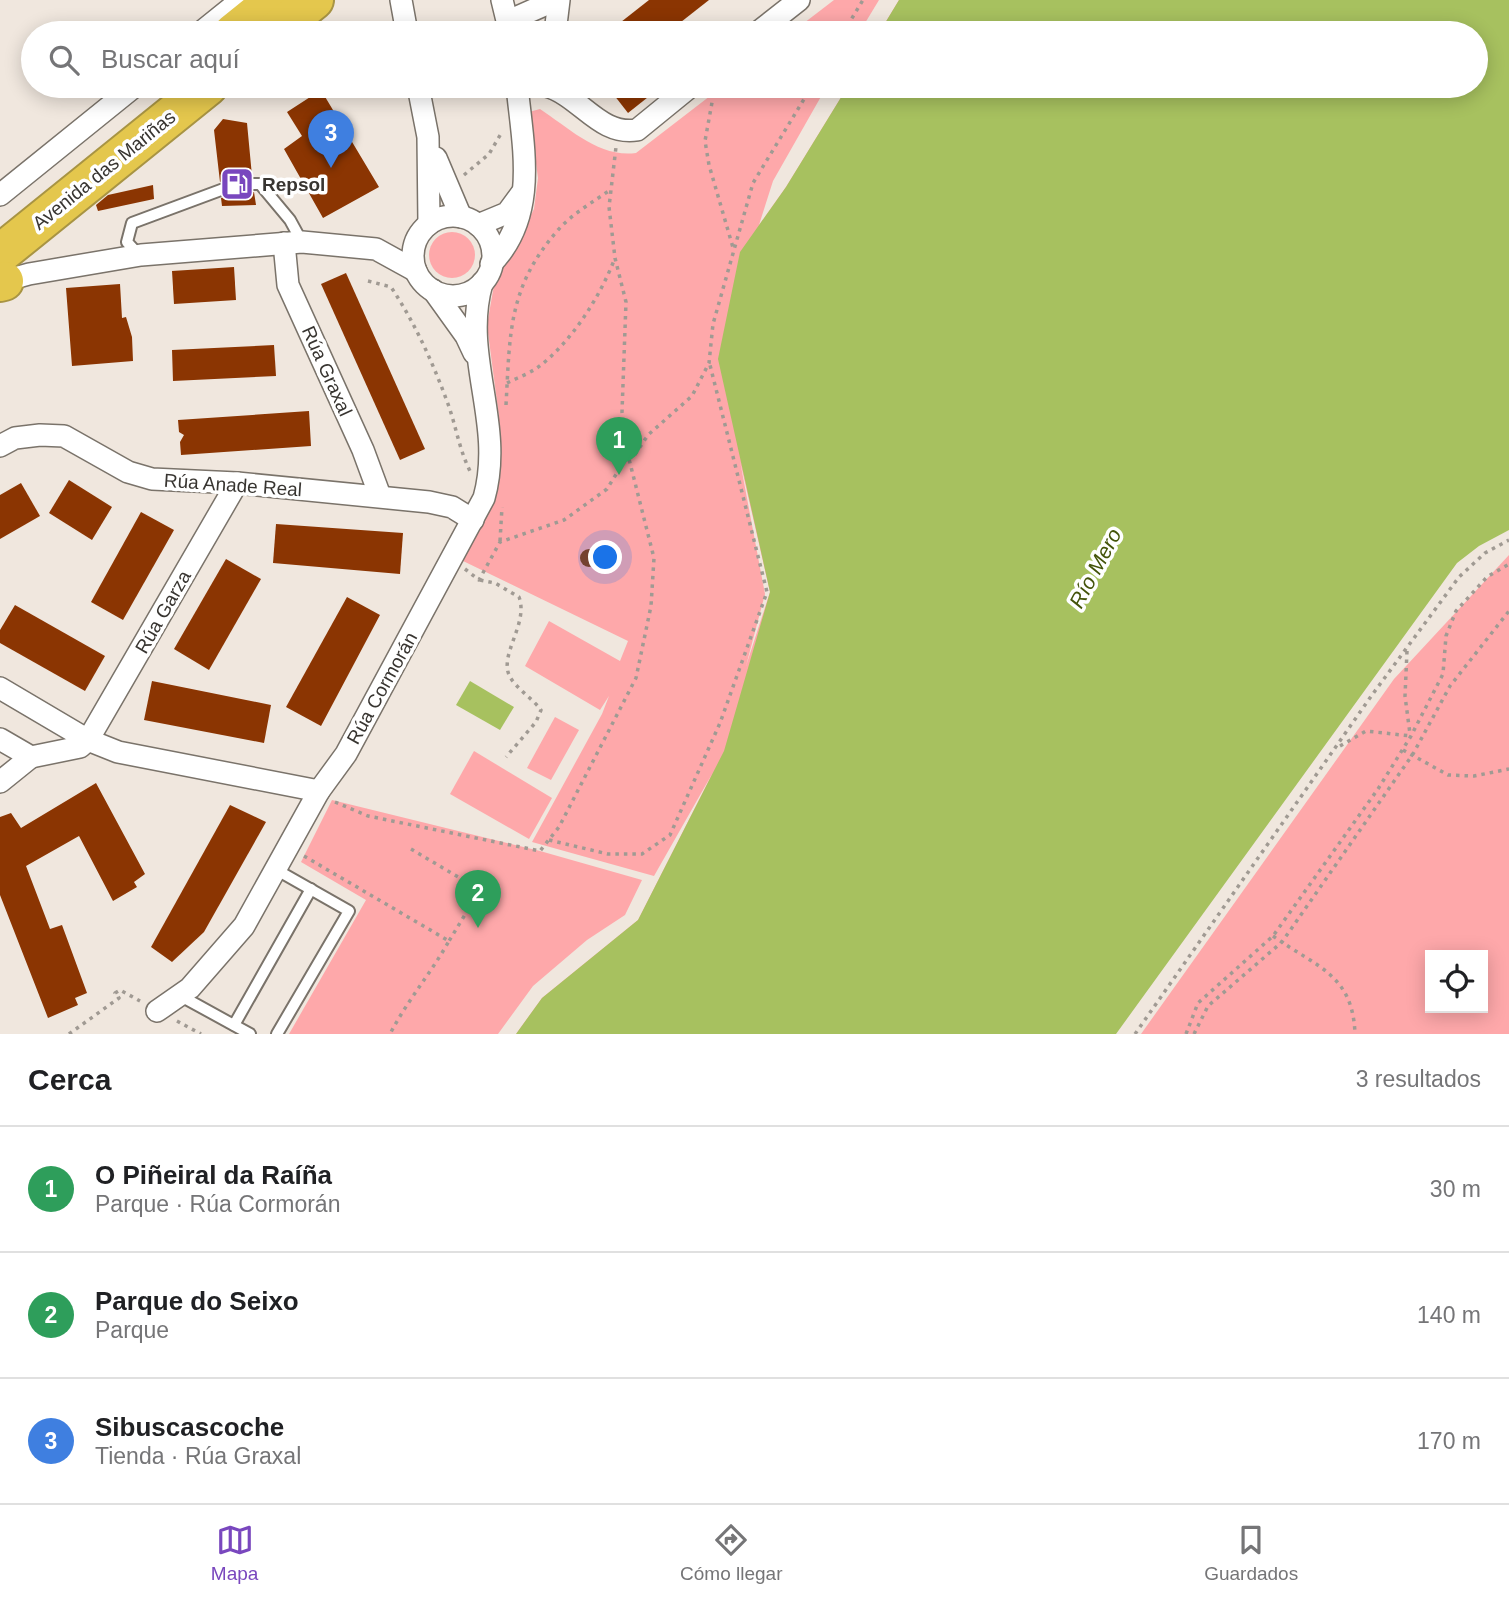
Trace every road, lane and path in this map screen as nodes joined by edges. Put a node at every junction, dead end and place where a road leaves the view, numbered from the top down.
1 (241, 0) edge
2 (274, 0) edge
3 (314, 0) edge
4 (401, 0) edge
5 (502, 0) edge
6 (557, 0) edge
7 (799, 0) edge
8 (863, 0) edge
9 (215, 21) edge
10 (248, 21) edge
11 (288, 21) edge
12 (405, 21) edge
13 (506, 21) edge
14 (513, 21) edge
15 (556, 21) edge
16 (772, 21) edge
17 (850, 21) edge
18 (120, 98) edge
19 (152, 98) edge
20 (195, 98) edge
21 (420, 98) edge
22 (517, 98) edge
23 (578, 98) edge
24 (676, 98) edge
25 (713, 98) edge
26 (805, 98) edge
27 (503, 130) dead end
28 (428, 137) junction
29 (616, 146) dead end
30 (459, 179) dead end
31 (524, 189) junction
32 (610, 190) junction
33 (0, 195) edge
34 (0, 220) edge
35 (469, 221) junction
36 (424, 229) junction
37 (293, 243) junction
38 (357, 245) junction
39 (734, 253) junction
40 (141, 255) junction
41 (615, 258) junction
42 (416, 271) junction
43 (1, 272) edge
44 (486, 273) junction
45 (368, 281) dead end
46 (433, 290) junction
47 (477, 358) junction
48 (709, 363) junction
49 (507, 383) junction
50 (506, 409) dead end
51 (0, 446) edge
52 (628, 455) junction
53 (237, 483) junction
54 (380, 496) junction
55 (493, 500) junction
56 (473, 520) junction
57 (1509, 540) edge
58 (500, 542) junction
59 (452, 559) junction
60 (1509, 564) edge
61 (479, 580) junction
62 (1509, 611) edge
63 (1408, 650) junction
64 (0, 688) edge
65 (1411, 736) junction
66 (0, 739) edge
67 (88, 740) junction
68 (1339, 746) junction
69 (1402, 749) junction
70 (1413, 754) junction
71 (31, 757) junction
72 (506, 757) dead end
73 (1509, 769) edge
74 (0, 782) edge
75 (319, 791) junction
76 (549, 839) junction
77 (287, 846) junction
78 (411, 849) dead end
79 (275, 869) junction
80 (311, 890) junction
81 (1273, 936) junction
82 (449, 941) junction
83 (1282, 942) junction
84 (179, 995) junction
85 (157, 1011) junction
86 (234, 1025) junction
87 (69, 1034) edge
88 (201, 1034) edge
89 (250, 1034) edge
90 (276, 1034) edge
91 (390, 1034) edge
92 (1135, 1034) edge
93 (1186, 1034) edge
94 (1195, 1034) edge
95 (1355, 1034) edge

1 - 9 street
2 - 10 highway
3 - 11 highway
4 - 12 street
5 - 13 street
6 - 14 street
6 - 15 street
7 - 16 street
8 - 17 path
18 - 33 street
19 - 34 highway, Avenida das Mariñas
20 - 43 highway, Avenida das Mariñas
21 - 28 street
22 - 31 street
23 - 24 street
25 - 39 path
26 - 39 path
27 - 30 path
28 - 35 street
28 - 36 street
29 - 32 path
31 - 35 street
31 - 44 street
32 - 41 path
32 - 49 path
35 - 36 street
35 - 44 street
36 - 38 street
36 - 42 street
37 - 38 street
37 - 40 street
37 - 40 lane
37 - 54 street, Rúa Graxal
38 - 42 street
39 - 48 path
40 - 43 street
41 - 49 path
41 - 52 path
42 - 46 street
44 - 46 street
44 - 47 street, Rúa Cormorán
45 - 55 path
46 - 47 street, Rúa Cormorán
47 - 55 street, Rúa Cormorán
48 - 52 path
48 - 76 path
49 - 50 path
51 - 53 street, Rúa Anade Real
52 - 58 path
52 - 76 path
53 - 54 street, Rúa Anade Real
53 - 67 street, Rúa Garza
54 - 56 street, Rúa Anade Real
55 - 56 street, Rúa Cormorán
55 - 58 path
56 - 59 street, Rúa Cormorán
57 - 63 path
58 - 61 path
59 - 61 path
59 - 75 street, Rúa Cormorán
60 - 65 path
61 - 72 path
62 - 70 path
63 - 65 path
63 - 68 path
64 - 67 street
65 - 68 path
65 - 69 path
66 - 71 street
67 - 71 street
67 - 75 street
68 - 92 path
69 - 70 path
69 - 81 path
70 - 73 path
70 - 83 path
71 - 74 street
75 - 76 path
75 - 77 street, Rúa Cormorán
77 - 79 street, Rúa Cormorán
77 - 82 path
78 - 82 path
79 - 80 lane
79 - 84 street, Rúa Cormorán
80 - 86 lane
80 - 90 lane
81 - 83 path
81 - 93 path
82 - 91 path
83 - 94 path
83 - 95 path
84 - 85 street, Rúa Cormorán
84 - 86 lane
85 - 87 path
85 - 88 path
86 - 89 lane

